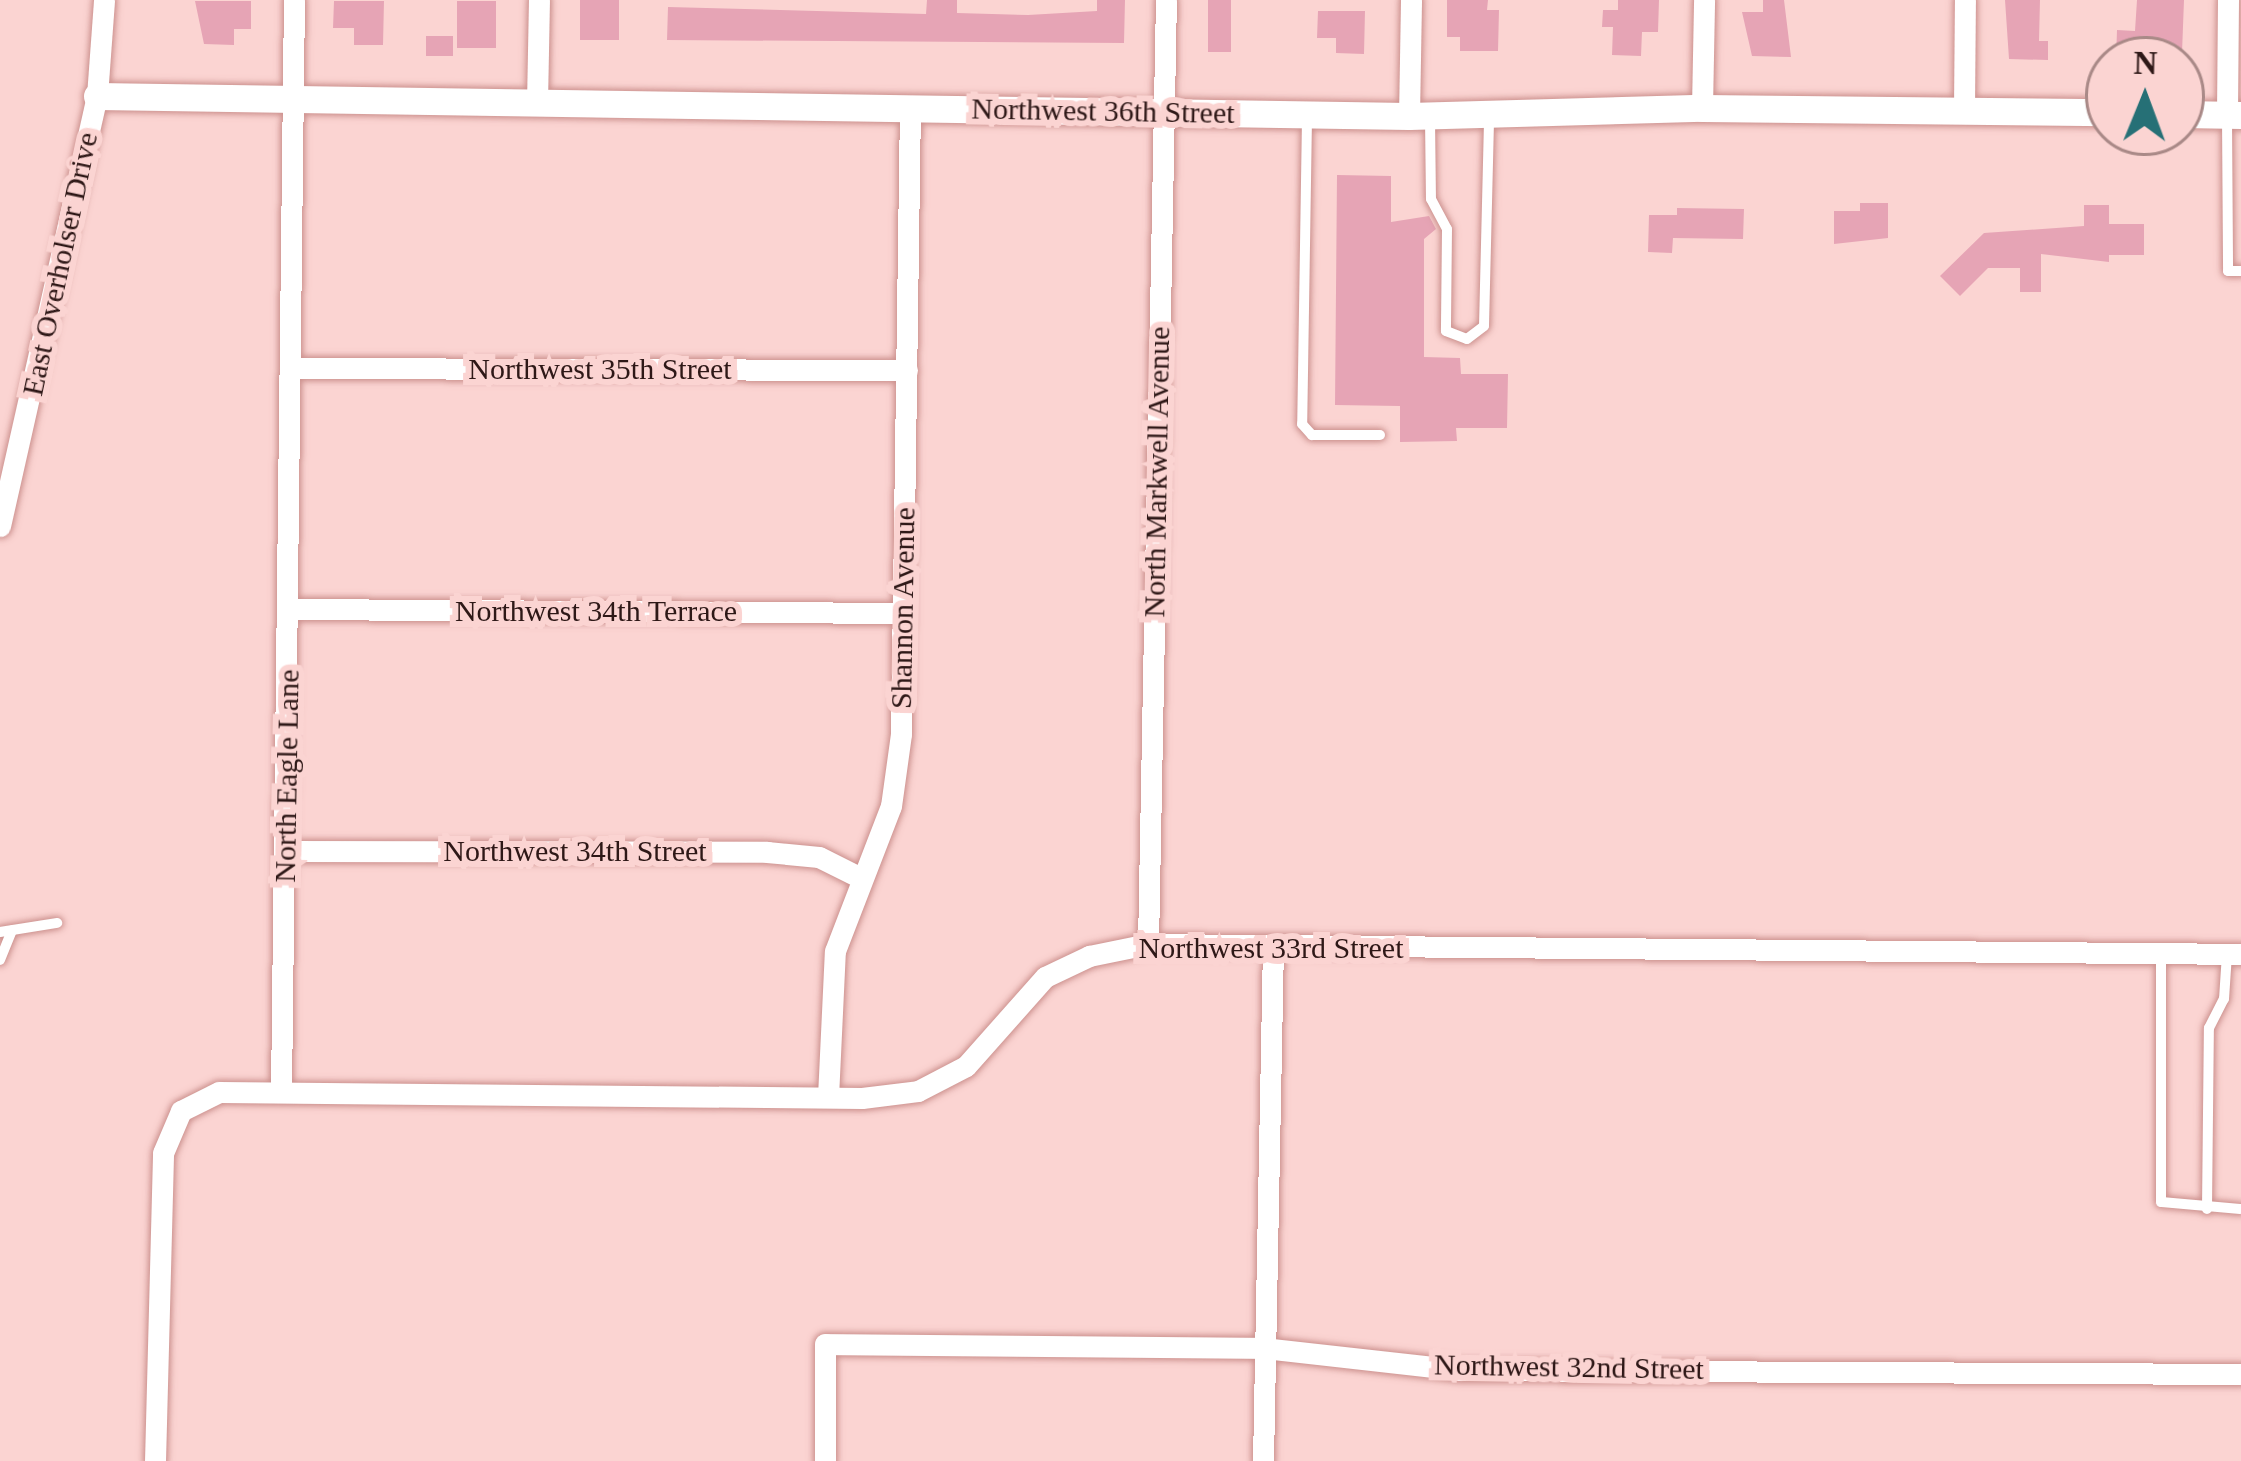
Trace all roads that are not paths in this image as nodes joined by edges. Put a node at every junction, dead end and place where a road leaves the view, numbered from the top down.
1 (104, 0) edge
2 (294, 0) edge
3 (538, 0) edge
4 (1166, 0) edge
5 (1411, 0) edge
6 (1704, 0) edge
7 (1966, 0) edge
8 (2228, 0) edge
9 (97, 96) junction
10 (537, 103) junction
11 (295, 104) junction
12 (910, 108) junction
13 (1702, 108) junction
14 (1964, 108) junction
15 (2085, 111) edge
16 (1164, 112) junction
17 (1307, 114) junction
18 (1489, 114) junction
19 (2234, 114) edge
20 (1419, 116) junction
21 (2241, 272) edge
22 (292, 368) junction
23 (907, 370) junction
24 (1380, 435) dead end
25 (0, 526) edge
26 (290, 609) junction
27 (902, 614) junction
28 (285, 851) junction
29 (859, 877) junction
30 (57, 923) dead end
31 (6, 931) edge
32 (1148, 944) junction
33 (1273, 946) junction
34 (2162, 953) junction
35 (2234, 954) edge
36 (0, 959) edge
37 (281, 1092) junction
38 (828, 1096) junction
39 (2207, 1209) junction
40 (2241, 1209) edge
41 (1264, 1348) junction
42 (2241, 1374) edge
43 (155, 1461) edge
44 (825, 1461) edge
45 (1263, 1461) edge

1 - 9 street, East Overholser Drive
2 - 11 street, North Eagle Lane
3 - 10 street
4 - 16 street, North Markwell Avenue
5 - 20 street
6 - 13 street
7 - 14 street
8 - 19 street
9 - 11 street, Northwest 36th Street
9 - 25 street, East Overholser Drive
10 - 11 street, Northwest 36th Street
10 - 12 street, Northwest 36th Street
11 - 22 street, North Eagle Lane
12 - 16 street, Northwest 36th Street
12 - 23 street, Shannon Avenue
13 - 14 street, Northwest 36th Street
13 - 18 street, Northwest 36th Street
14 - 15 street, Northwest 36th Street
16 - 17 street, Northwest 36th Street
16 - 32 street, North Markwell Avenue
17 - 20 street, Northwest 36th Street
17 - 24 lane
18 - 20 street, Northwest 36th Street
18 - 20 lane
19 - 21 lane
22 - 23 street, Northwest 35th Street
22 - 26 street, North Eagle Lane
23 - 27 street, Shannon Avenue
26 - 27 street, Northwest 34th Terrace
26 - 28 street, North Eagle Lane
27 - 29 street, Shannon Avenue
28 - 29 street, Northwest 34th Street
28 - 37 street, North Eagle Lane
29 - 38 street, Shannon Avenue
30 - 31 lane
31 - 36 lane
32 - 33 street, Northwest 33rd Street
32 - 38 street, Northwest 33rd Street
33 - 34 street, Northwest 33rd Street
33 - 41 street
34 - 35 street, Northwest 33rd Street
34 - 39 lane
35 - 39 lane
37 - 38 street, Northwest 33rd Street
37 - 43 street
39 - 40 lane
41 - 42 street, Northwest 32nd Street
41 - 44 street, Northwest 32nd Street
41 - 45 street

